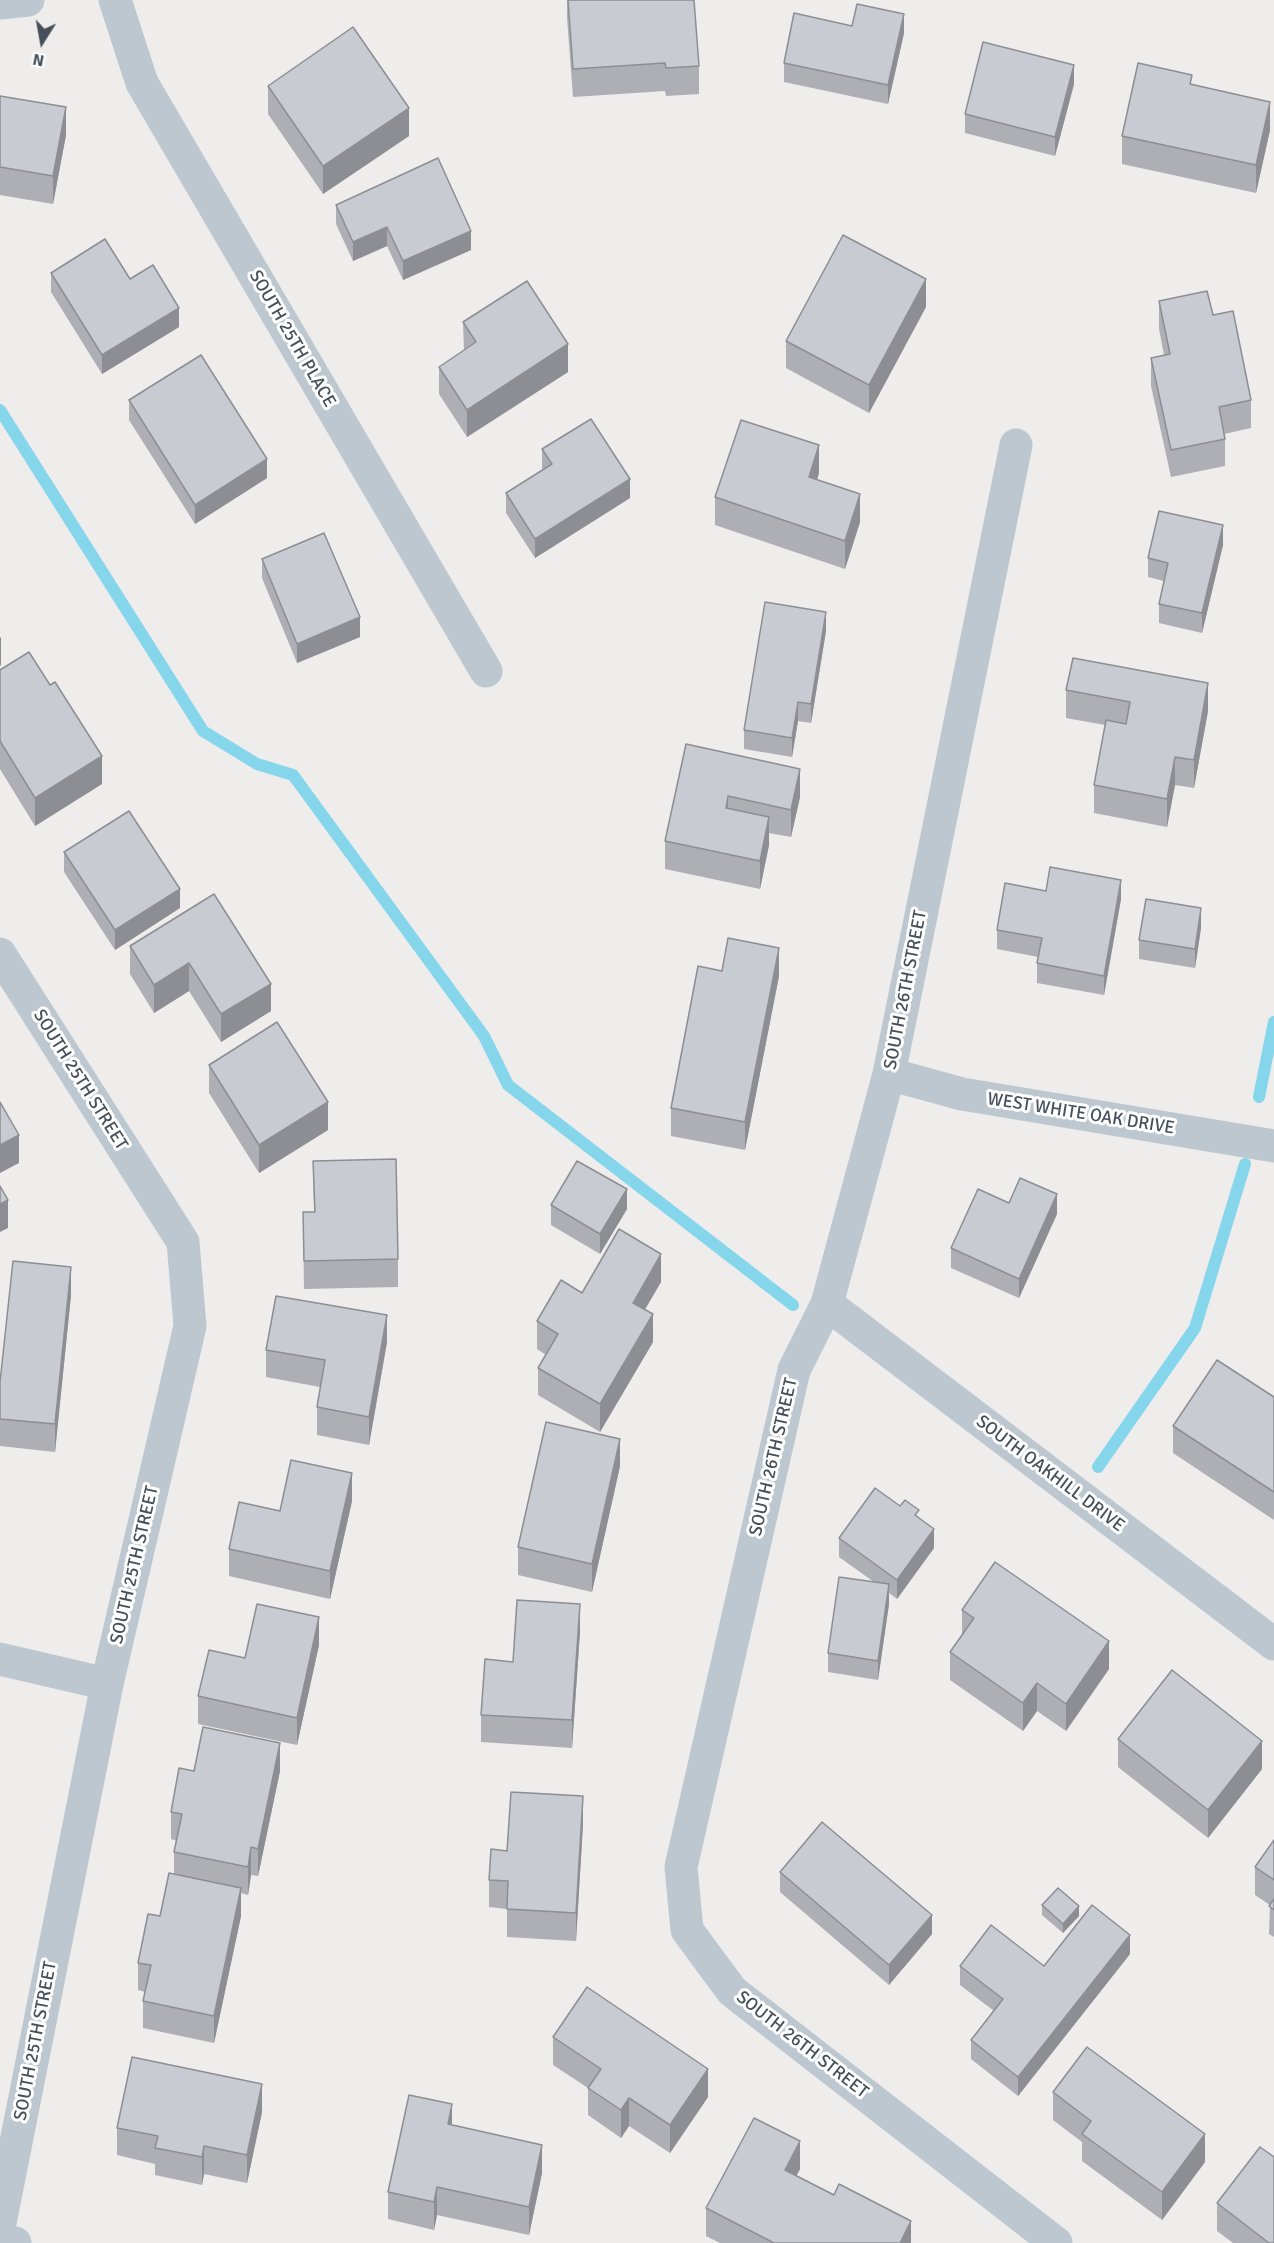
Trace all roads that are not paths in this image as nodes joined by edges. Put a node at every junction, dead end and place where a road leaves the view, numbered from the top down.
1 (28, 0) edge
2 (115, 0) edge
3 (0, 3) edge
4 (1016, 445) dead end
5 (486, 671) dead end
6 (0, 954) edge
7 (889, 1074) junction
8 (1274, 1146) edge
9 (827, 1304) junction
10 (1274, 1644) edge
11 (0, 1659) edge
12 (107, 1684) junction
13 (0, 2223) edge
14 (0, 2240) edge
15 (15, 2243) edge
16 (1056, 2243) edge

1 - 3 street
2 - 5 street, SOUTH 25TH PLACE
4 - 7 street, SOUTH 26TH STREET
6 - 12 street, SOUTH 25TH STREET
7 - 8 street, WEST WHITE OAK DRIVE
7 - 9 street, SOUTH 26TH STREET
9 - 10 street, SOUTH OAKHILL DRIVE
9 - 16 street, SOUTH 26TH STREET
11 - 12 street
12 - 13 street, SOUTH 25TH STREET
14 - 15 street

